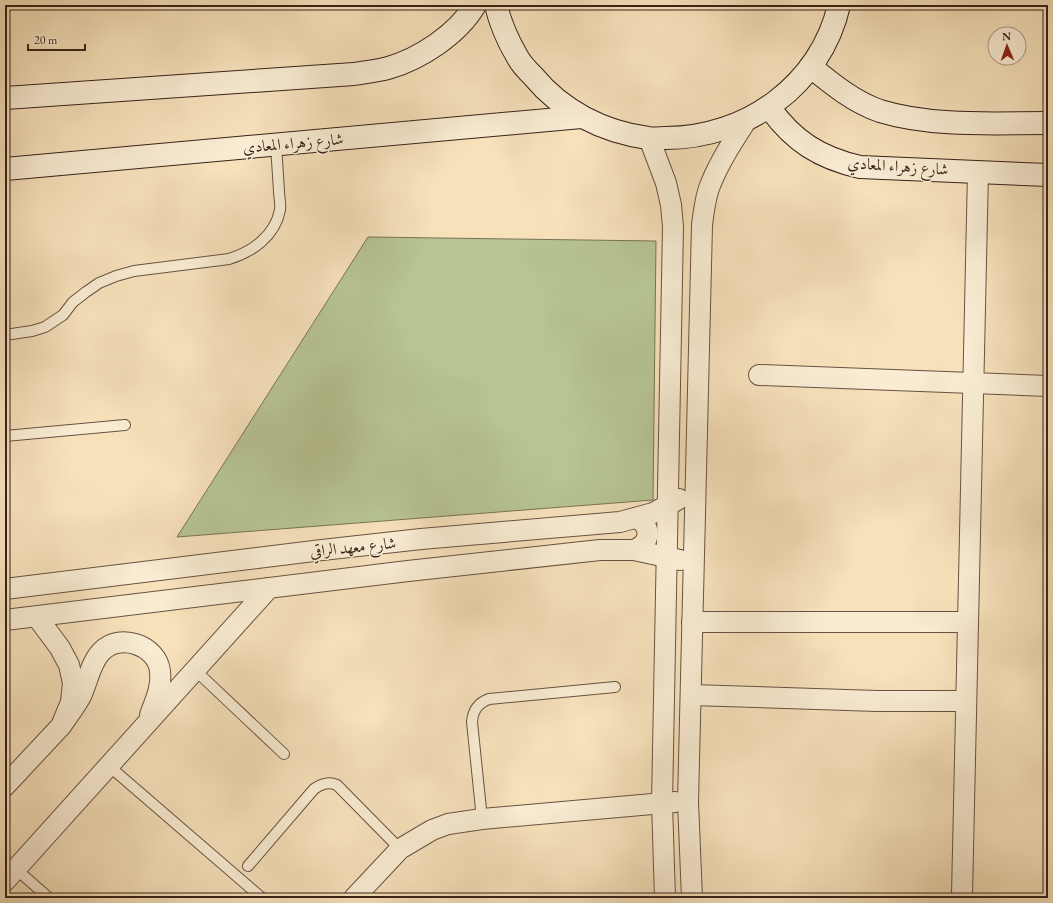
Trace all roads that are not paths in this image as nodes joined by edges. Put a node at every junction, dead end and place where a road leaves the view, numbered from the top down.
1 (475, 5) edge
2 (496, 5) edge
3 (840, 5) edge
4 (811, 67) junction
5 (5, 98) edge
6 (769, 107) junction
7 (581, 117) junction
8 (746, 121) junction
9 (1048, 123) edge
10 (648, 138) junction
11 (276, 145) junction
12 (5, 169) edge
13 (978, 172) junction
14 (1048, 175) edge
15 (5, 335) edge
16 (759, 375) dead end
17 (973, 383) junction
18 (1048, 386) edge
19 (125, 426) dead end
20 (5, 436) edge
21 (696, 494) junction
22 (668, 506) junction
23 (637, 518) junction
24 (634, 550) junction
25 (668, 557) junction
26 (695, 558) junction
27 (269, 588) junction
28 (5, 589) edge
29 (38, 617) junction
30 (5, 620) edge
31 (692, 622) junction
32 (968, 622) junction
33 (195, 670) junction
34 (615, 687) dead end
35 (690, 695) junction
36 (966, 701) junction
37 (148, 723) junction
38 (61, 726) junction
39 (284, 754) dead end
40 (108, 766) junction
41 (5, 786) edge
42 (688, 802) junction
43 (662, 803) junction
44 (482, 819) junction
45 (400, 849) junction
46 (248, 866) dead end
47 (10, 875) edge
48 (962, 895) dead end
49 (49, 898) edge
50 (262, 898) edge
51 (354, 898) edge
52 (665, 898) edge
53 (692, 898) edge

1 - 5 main road
2 - 7 main road
3 - 4 main road
4 - 6 main road
4 - 9 main road
6 - 8 main road
6 - 13 main road, شارع زهراء المعادي
7 - 10 main road
7 - 11 main road, شارع زهراء المعادي
8 - 10 main road
8 - 21 street
10 - 22 street
11 - 12 main road, شارع زهراء المعادي
11 - 15 lane
13 - 14 main road, شارع زهراء المعادي
13 - 17 street
16 - 17 street
17 - 18 street
17 - 32 street
19 - 20 lane
21 - 22 street, شارع معهد الراقي
21 - 26 street
22 - 23 street, شارع معهد الراقي
22 - 25 street
23 - 24 street
23 - 28 street, شارع معهد الراقي
24 - 25 street, شارع معهد الراقي
24 - 27 street, شارع معهد الراقي
25 - 26 street, شارع معهد الراقي
25 - 43 street
26 - 31 street
27 - 29 street, شارع معهد الراقي
27 - 33 street
29 - 30 street, شارع معهد الراقي
29 - 38 street
31 - 32 street
31 - 35 street
32 - 36 street
33 - 37 street
33 - 39 lane
34 - 44 lane
35 - 36 street
35 - 42 street
36 - 48 street
37 - 38 street
37 - 40 street
38 - 41 street
40 - 47 street
40 - 50 lane
42 - 43 street
42 - 53 street
43 - 44 street
43 - 52 street
44 - 45 street
45 - 46 lane
45 - 51 street
47 - 49 lane

